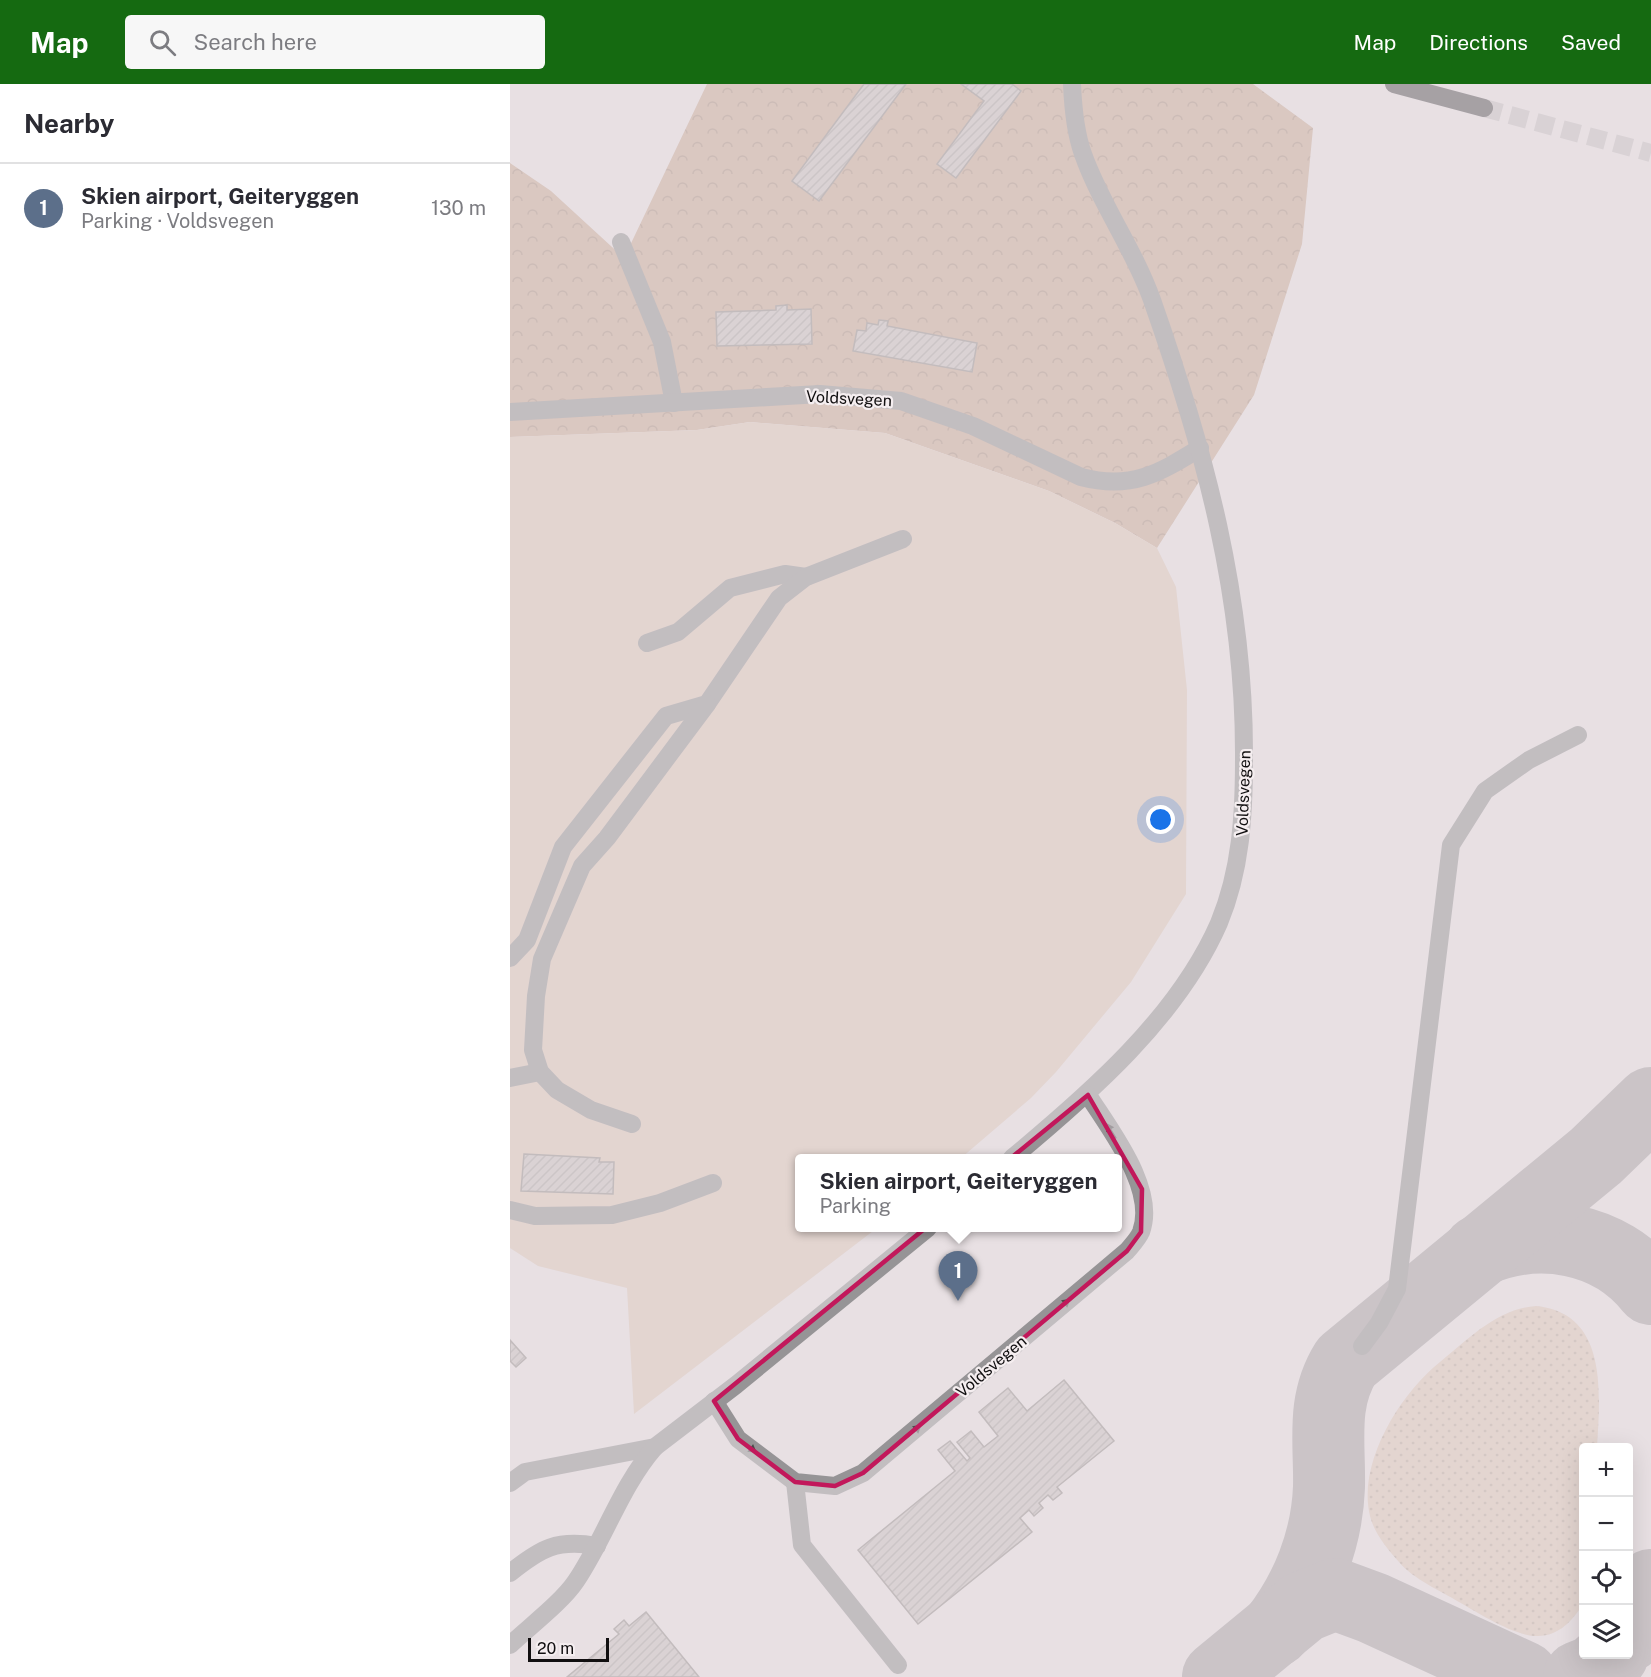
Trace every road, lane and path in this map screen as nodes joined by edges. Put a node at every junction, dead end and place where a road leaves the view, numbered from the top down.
1 (1072, 84) edge
2 (1394, 84) edge
3 (1425, 84) edge
4 (621, 242) dead end
5 (674, 403) junction
6 (510, 412) edge
7 (1200, 448) junction
8 (903, 539) dead end
9 (806, 578) junction
10 (647, 643) dead end
11 (707, 704) junction
12 (1578, 735) dead end
13 (510, 958) edge
14 (540, 1072) junction
15 (510, 1078) edge
16 (1088, 1095) junction
17 (632, 1124) dead end
18 (1017, 1154) edge
19 (713, 1184) dead end
20 (510, 1210) edge
21 (922, 1232) edge
22 (1362, 1346) dead end
23 (714, 1401) junction
24 (655, 1447) junction
25 (795, 1482) junction
26 (510, 1483) edge
27 (597, 1546) junction
28 (510, 1573) edge
29 (510, 1645) edge
30 (898, 1665) dead end

1 - 7 street, Voldsvegen
2 - 3 main road
4 - 5 street
5 - 6 street, Voldsvegen
5 - 7 street, Voldsvegen
7 - 16 street, Voldsvegen
8 - 9 street
9 - 10 street
9 - 11 street
11 - 13 street
11 - 14 street
12 - 22 street
14 - 15 street
14 - 17 street
16 - 18 street, Voldsvegen
25 -> 16 street, Voldsvegen
19 - 20 street
21 - 23 street
23 - 24 street
23 -> 25 street
24 - 26 street
24 - 27 street
25 - 30 street
27 - 28 street
27 - 29 street

